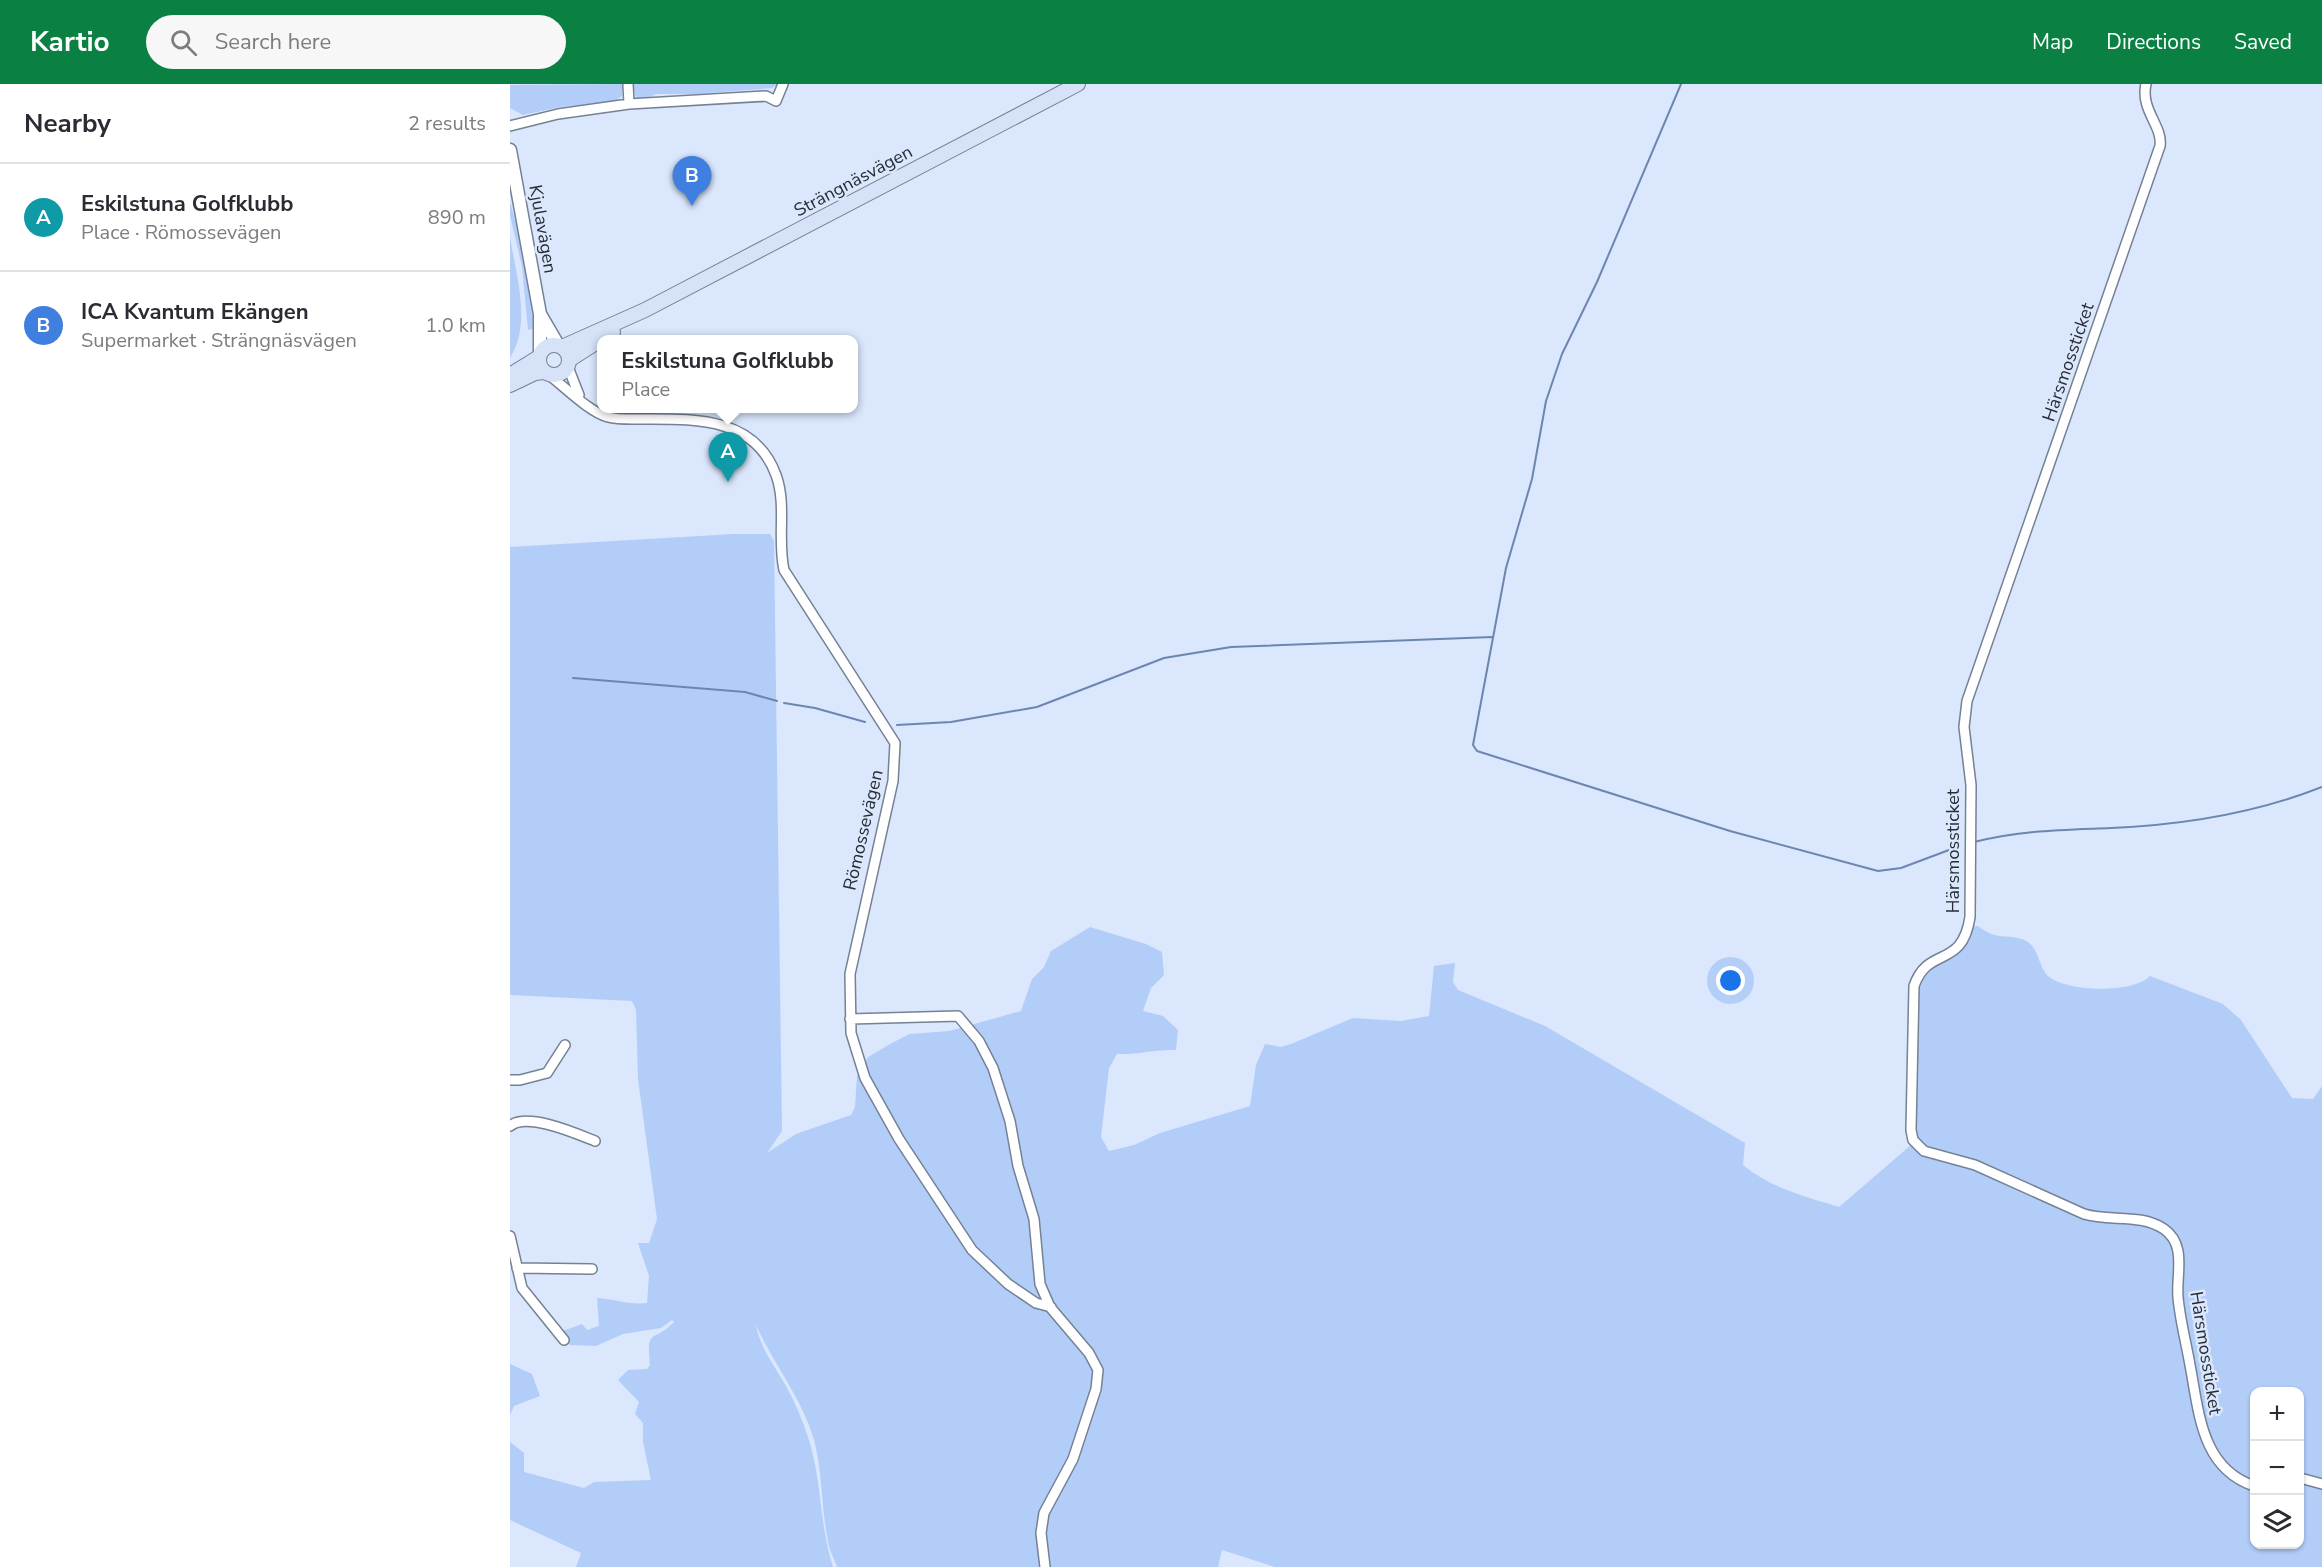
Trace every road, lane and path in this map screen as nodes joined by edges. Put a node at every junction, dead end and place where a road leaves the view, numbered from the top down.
1 (628, 84) edge
2 (783, 84) edge
3 (1078, 84) edge
4 (2146, 84) edge
5 (629, 104) junction
6 (510, 126) edge
7 (510, 150) edge
8 (645, 310) junction
9 (540, 315) junction
10 (610, 335) edge
11 (597, 344) edge
12 (560, 346) junction
13 (539, 355) junction
14 (569, 364) junction
15 (547, 374) junction
16 (510, 375) edge
17 (510, 385) edge
18 (582, 400) junction
19 (597, 413) edge
20 (598, 413) edge
21 (850, 1019) junction
22 (565, 1046) dead end
23 (510, 1080) edge
24 (510, 1126) edge
25 (595, 1141) dead end
26 (510, 1236) edge
27 (517, 1268) junction
28 (592, 1269) dead end
29 (1051, 1307) junction
30 (564, 1340) dead end
31 (2304, 1479) edge
32 (2250, 1484) edge
33 (2322, 1484) edge
34 (1045, 1567) edge

1 - 5 street
2 - 5 street
3 - 8 main road, Strängnäsvägen
4 - 32 street, Härsmossticket
5 - 6 street
7 - 9 street, Kjulavägen
8 - 10 main road, Strängnäsvägen
8 - 12 main road, Strängnäsvägen
9 - 12 street, Kjulavägen
9 - 13 street, Kjulavägen
11 - 14 main road, Strängnäsvägen
12 - 13 main road
12 - 14 main road
13 - 15 main road
13 - 16 main road
14 - 15 main road
14 - 18 street
15 - 17 main road
15 - 18 street, Römossevägen
18 - 19 street, Römossevägen
20 - 21 street, Römossevägen
21 - 29 street, Römossevägen
21 - 29 street
22 - 23 street
24 - 25 street
26 - 27 street
27 - 28 street
27 - 30 street
29 - 34 street
31 - 33 street

